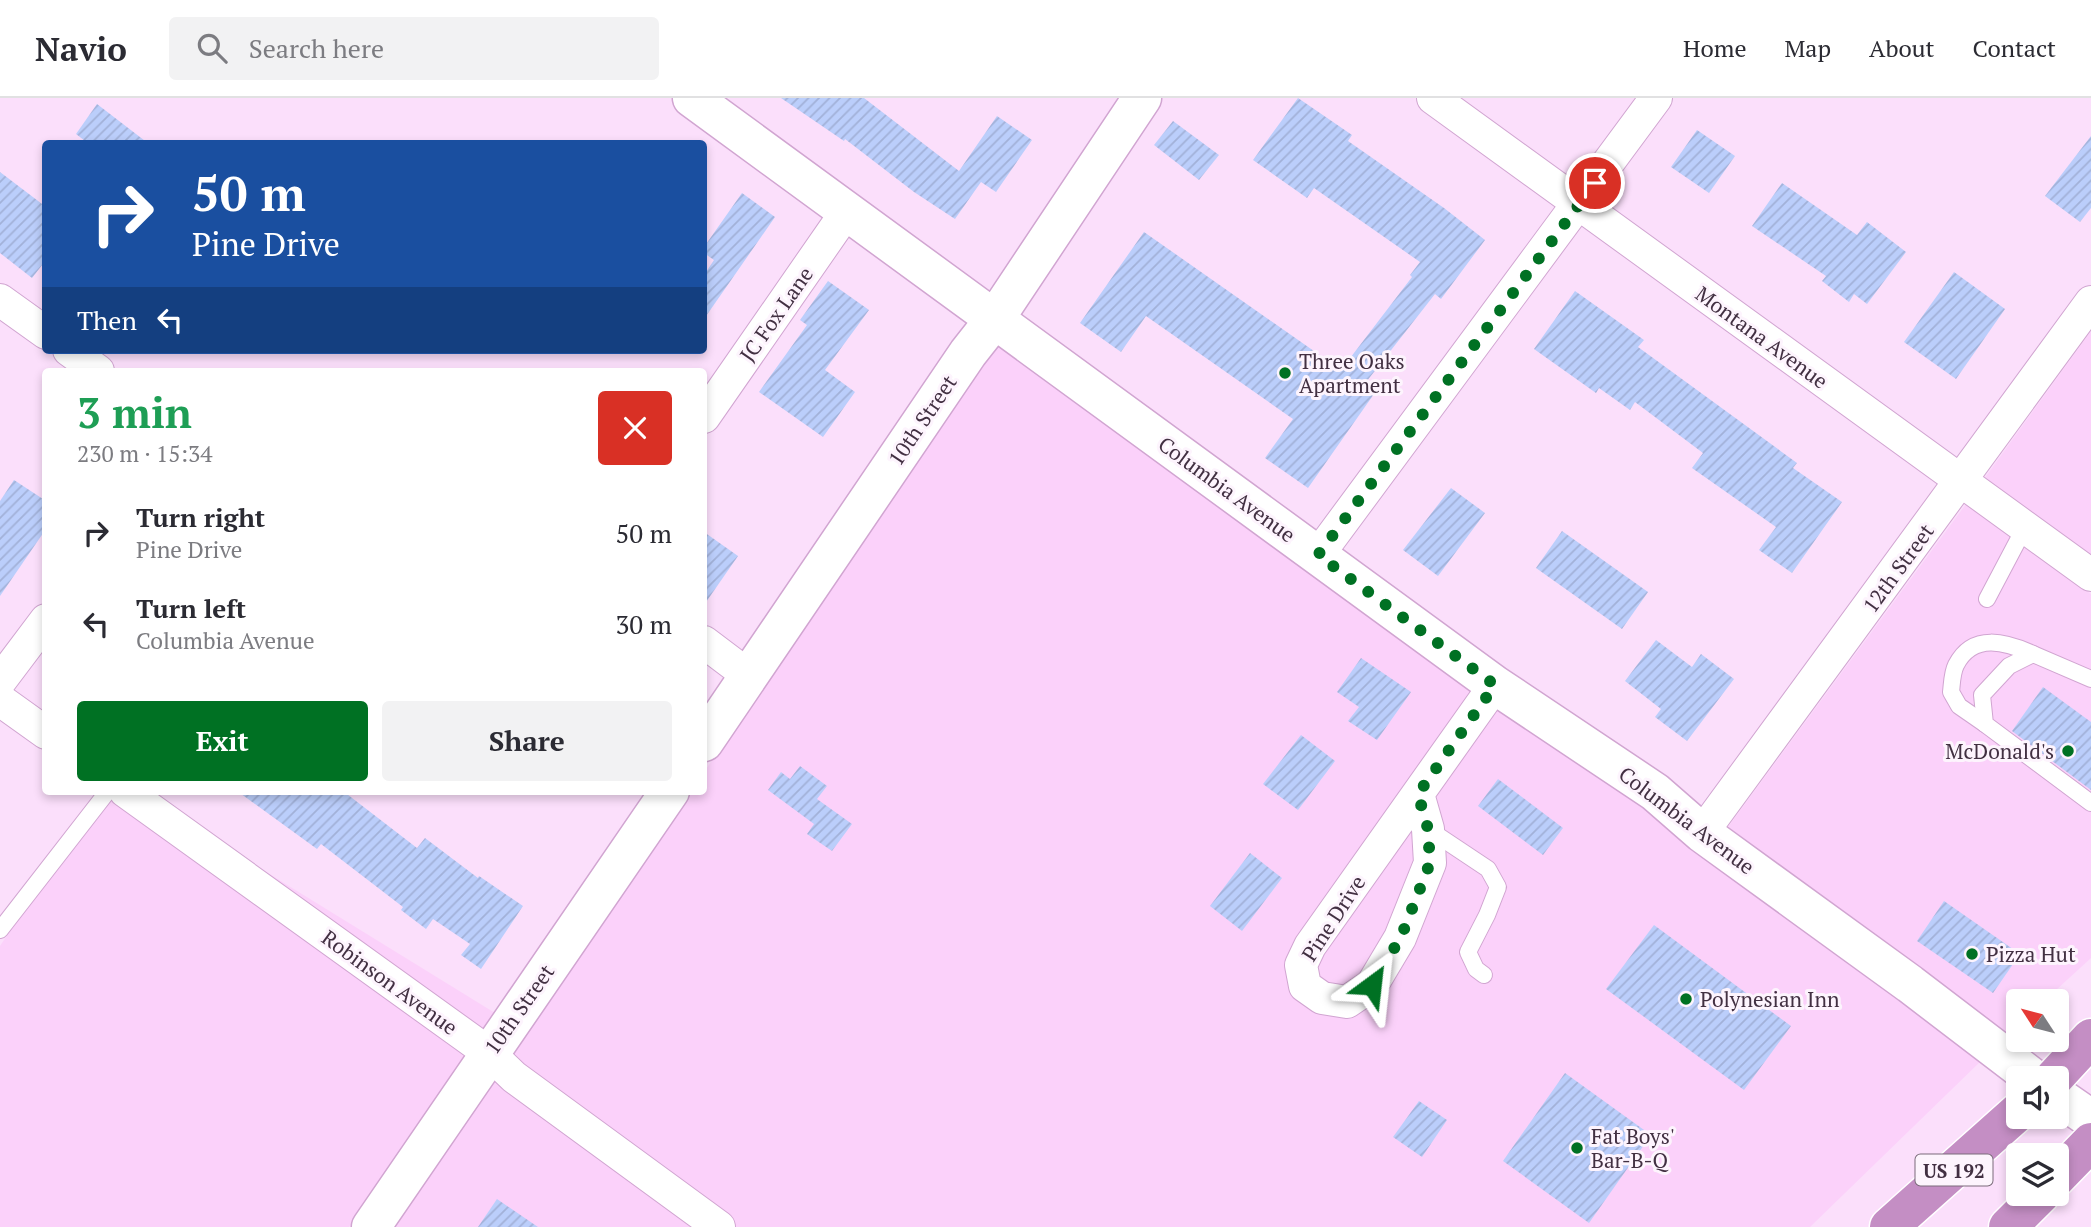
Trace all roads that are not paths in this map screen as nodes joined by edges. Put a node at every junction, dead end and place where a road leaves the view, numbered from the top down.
1 (692, 98) edge
2 (1142, 98) edge
3 (1433, 98) edge
4 (1656, 98) edge
5 (1579, 204) junction
6 (847, 211) junction
7 (0, 300) edge
8 (2091, 302) edge
9 (994, 320) junction
10 (42, 330) edge
11 (75, 354) edge
12 (94, 368) edge
13 (707, 412) edge
14 (1961, 482) junction
15 (2025, 527) junction
16 (1318, 555) junction
17 (2091, 575) edge
18 (1987, 599) dead end
19 (42, 625) edge
20 (707, 644) edge
21 (2033, 654) junction
22 (749, 676) junction
23 (2091, 679) edge
24 (0, 681) edge
25 (1495, 685) junction
26 (0, 700) edge
27 (1985, 724) junction
28 (42, 730) edge
29 (707, 738) edge
30 (1418, 794) junction
31 (105, 795) edge
32 (131, 795) edge
33 (667, 795) edge
34 (2091, 803) edge
35 (1428, 829) junction
36 (1702, 833) junction
37 (0, 930) edge
38 (1485, 975) dead end
39 (2091, 1038) edge
40 (489, 1053) junction
41 (2017, 1066) edge
42 (2065, 1066) edge
43 (2069, 1104) edge
44 (2091, 1119) edge
45 (2006, 1123) edge
46 (2091, 1142) edge
47 (2069, 1165) edge
48 (2029, 1206) edge
49 (371, 1227) edge
50 (719, 1227) edge
51 (1889, 1227) edge
52 (2008, 1227) edge

1 - 6 street, Columbia Avenue
2 - 9 street, 10th Street
3 - 5 street, Montana Avenue
4 - 5 street
5 - 14 street, Montana Avenue
5 - 16 street
6 - 9 street, Columbia Avenue
6 - 13 street, JC Fox Lane
7 - 10 street
8 - 14 street, 12th Street
9 - 16 street, Columbia Avenue
9 - 22 street, 10th Street
11 - 12 street
14 - 15 street, Montana Avenue
14 - 36 street, 12th Street
15 - 17 street, Montana Avenue
15 - 18 lane
16 - 25 street, Columbia Avenue
19 - 24 street
20 - 22 street
21 - 23 lane
21 - 27 lane
21 - 27 lane
22 - 29 street, 10th Street
25 - 30 street, Pine Drive
25 - 36 street, Columbia Avenue
26 - 28 street
27 - 34 lane
30 - 35 street, Pine Drive
30 - 35 street, Pine Drive
31 - 37 lane
32 - 40 street, Robinson Avenue
33 - 40 street, 10th Street
35 - 38 lane
36 - 41 street, Columbia Avenue
39 - 42 highway
40 - 49 street, 10th Street
40 - 50 street, Robinson Avenue
43 - 44 street
45 - 51 highway, US 192
46 - 47 highway
48 - 52 highway

